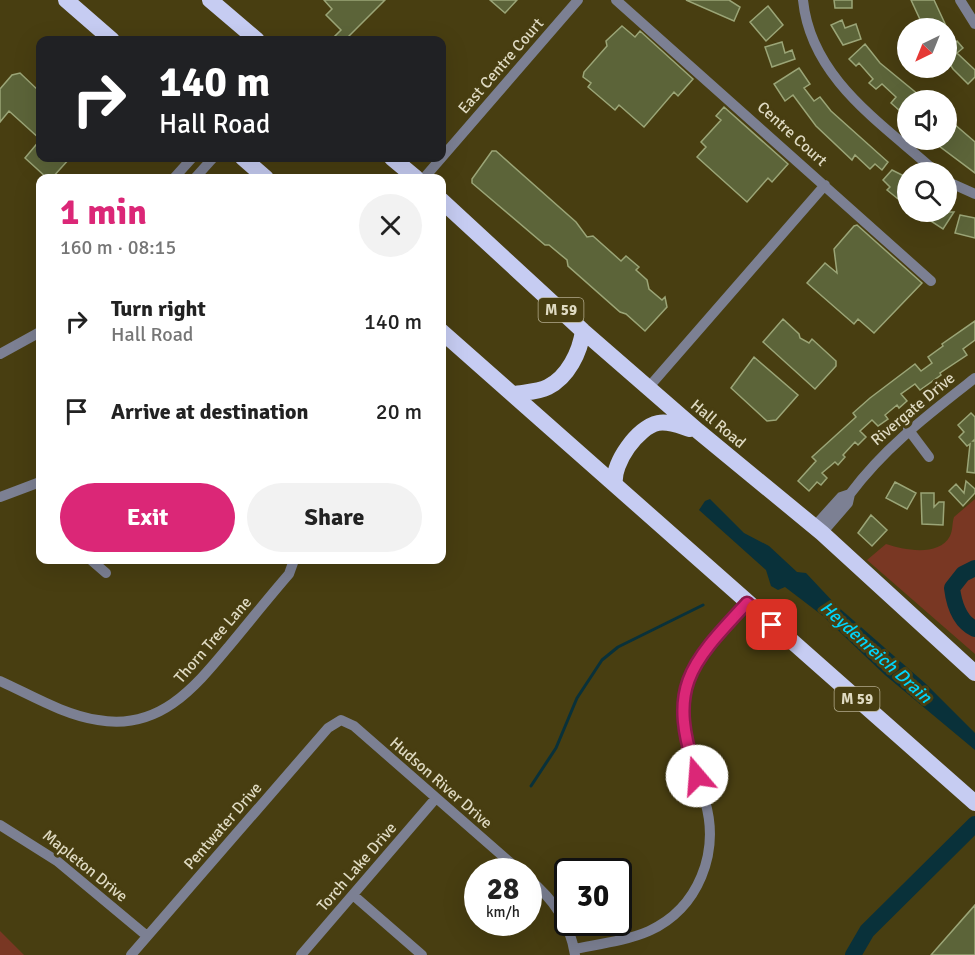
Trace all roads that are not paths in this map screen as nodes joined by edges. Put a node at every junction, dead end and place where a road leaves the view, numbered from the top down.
1 (66, 0) edge
2 (210, 0) edge
3 (578, 0) edge
4 (616, 0) edge
5 (803, 0) edge
6 (960, 0) edge
7 (975, 24) edge
8 (107, 36) edge
9 (252, 36) edge
10 (446, 153) edge
11 (188, 162) edge
12 (209, 162) edge
13 (248, 162) edge
14 (397, 162) edge
15 (438, 162) edge
16 (925, 162) edge
17 (178, 174) edge
18 (199, 174) edge
19 (261, 174) edge
20 (411, 174) edge
21 (427, 174) edge
22 (825, 185) junction
23 (957, 186) edge
24 (975, 194) edge
25 (446, 205) edge
26 (931, 281) dead end
27 (583, 331) junction
28 (36, 334) edge
29 (446, 335) edge
30 (0, 354) edge
31 (975, 378) edge
32 (648, 388) junction
33 (514, 394) junction
34 (908, 429) junction
35 (698, 431) junction
36 (929, 457) dead end
37 (615, 484) junction
38 (36, 486) edge
39 (0, 497) edge
40 (818, 530) junction
41 (96, 564) edge
42 (293, 564) edge
43 (106, 573) dead end
44 (747, 603) junction
45 (975, 672) edge
46 (0, 681) edge
47 (340, 720) joint
48 (436, 798) junction
49 (971, 799) edge
50 (0, 825) edge
51 (505, 858) edge
52 (542, 892) edge
53 (353, 895) junction
54 (147, 936) junction
55 (574, 952) edge
56 (131, 955) edge
57 (301, 955) edge
58 (422, 955) edge

1 - 8 highway
2 - 9 highway
3 - 10 street, East Centre Court
4 - 22 street, Centre Court
5 - 16 street
6 - 7 street
11 - 17 street
12 - 18 street
13 - 19 highway
14 - 20 highway
15 - 21 street, East Centre Court
22 - 26 street
22 - 32 street, Centre Court
23 - 24 street
25 - 27 highway, Hall Road / M 59
27 - 32 highway, Hall Road / M 59
27 - 33 highway
28 - 30 street
29 - 33 highway, M 59
31 - 34 street, Rivergate Drive
32 - 35 highway, Hall Road / M 59
33 - 37 highway, M 59
34 - 36 street
34 - 40 street, Rivergate Drive
35 - 37 highway
35 - 40 highway, Hall Road / M 59
37 - 44 highway, M 59
38 - 39 street
40 - 45 highway, Hall Road / M 59
41 - 43 street
42 - 46 street, Thorn Tree Lane
44 - 49 highway, M 59
44 - 55 street
47 - 48 street, Hudson River Drive
47 - 54 street, Pentwater Drive
48 - 51 street, Hudson River Drive
48 - 53 street, Torch Lake Drive
50 - 54 street, Mapleton Drive
52 - 55 street
53 - 57 street, Torch Lake Drive
53 - 58 street
54 - 56 street, Pentwater Drive

